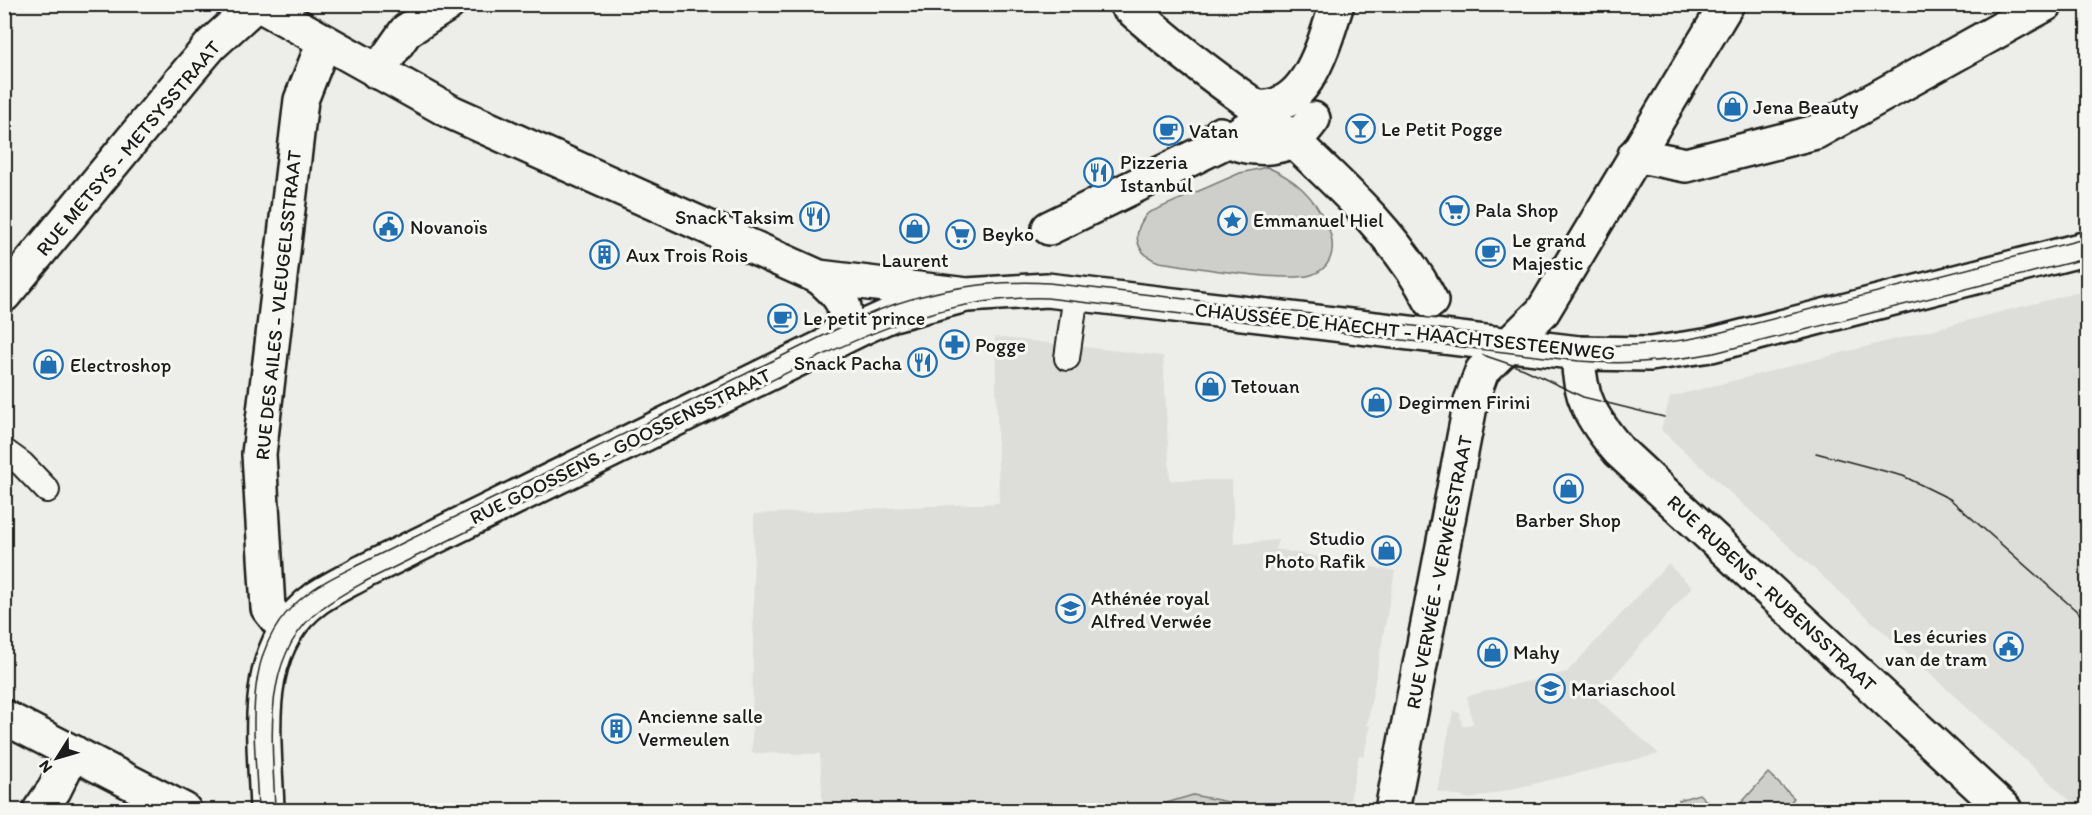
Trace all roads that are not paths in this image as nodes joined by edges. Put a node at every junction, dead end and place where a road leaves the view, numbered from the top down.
1 (257, 4) edge
2 (448, 4) edge
3 (1126, 4) edge
4 (1337, 4) edge
5 (1727, 4) edge
6 (2046, 4) edge
7 (324, 42) junction
8 (377, 72) junction
9 (1264, 110) junction
10 (1303, 130) junction
11 (1223, 137) junction
12 (1635, 155) junction
13 (1049, 228) dead end
14 (2088, 248) edge
15 (819, 277) junction
16 (1076, 294) junction
17 (4, 295) edge
18 (967, 295) junction
19 (1431, 301) dead end
20 (830, 342) junction
21 (1509, 344) junction
22 (1579, 353) junction
23 (1067, 358) dead end
24 (4, 451) edge
25 (47, 490) dead end
26 (288, 627) junction
27 (4, 717) edge
28 (73, 752) junction
29 (40, 810) edge
30 (184, 810) edge
31 (267, 810) edge
32 (1392, 810) edge
33 (2005, 810) edge

1 - 7 street, CHAUSSÉE DE HAECHT - HAACHTSESTEENWEG
1 - 17 street, RUE METSYS - METSYSSTRAAT
2 - 8 street
3 - 9 street
4 - 9 street
5 - 12 street, RUE VERWÉE - VERWÉESTRAAT
6 - 12 street
7 - 8 street, CHAUSSÉE DE HAECHT - HAACHTSESTEENWEG
7 - 26 street, RUE DES AILES - VLEUGELSSTRAAT
8 - 15 street, CHAUSSÉE DE HAECHT - HAACHTSESTEENWEG
9 - 10 street
9 - 11 street
10 - 11 street
10 - 19 street
11 - 13 street
12 - 21 street, RUE VERWÉE - VERWÉESTRAAT
14 - 22 street, CHAUSSÉE DE HAECHT - HAACHTSESTEENWEG
15 - 18 street, CHAUSSÉE DE HAECHT - HAACHTSESTEENWEG
15 - 20 street, CHAUSSÉE DE HAECHT - HAACHTSESTEENWEG
16 - 18 street, CHAUSSÉE DE HAECHT - HAACHTSESTEENWEG
16 - 21 street, CHAUSSÉE DE HAECHT - HAACHTSESTEENWEG
16 - 23 lane
18 - 20 street, RUE GOOSSENS - GOOSSENSSTRAAT
20 - 26 street, RUE GOOSSENS - GOOSSENSSTRAAT
21 - 22 street, CHAUSSÉE DE HAECHT - HAACHTSESTEENWEG
21 - 32 street, RUE VERWÉE - VERWÉESTRAAT
22 - 33 street, RUE RUBENS - RUBENSSTRAAT
24 - 25 lane
26 - 31 street
27 - 28 street
28 - 29 street
28 - 30 street

